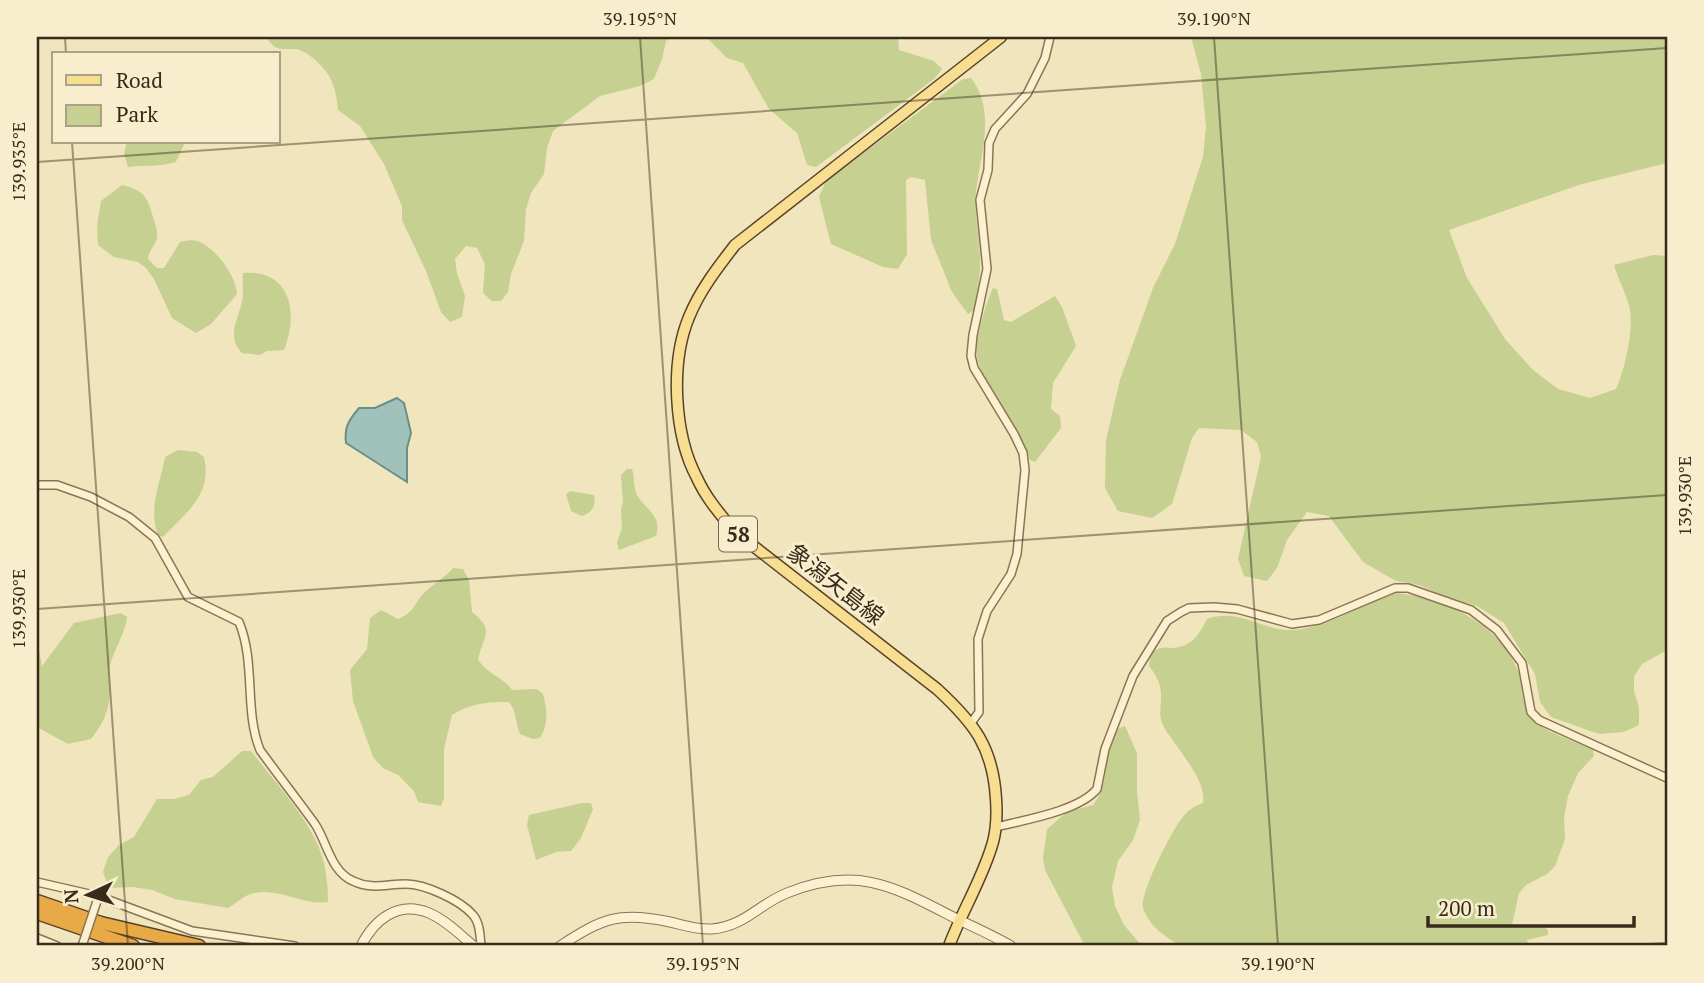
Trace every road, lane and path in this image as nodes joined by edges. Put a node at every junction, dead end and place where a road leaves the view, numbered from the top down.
1 (1001, 37) edge
2 (1050, 37) edge
3 (37, 485) edge
4 (971, 723) junction
5 (1667, 778) edge
6 (996, 827) junction
7 (37, 882) edge
8 (98, 899) junction
9 (37, 901) edge
10 (37, 913) edge
11 (959, 920) junction
12 (99, 928) junction
13 (37, 938) edge
14 (57, 946) edge
15 (82, 946) edge
16 (133, 946) edge
17 (199, 946) edge
18 (295, 946) edge
19 (361, 946) edge
20 (474, 946) edge
21 (481, 946) edge
22 (560, 946) edge
23 (950, 946) edge
24 (1011, 946) edge

1 - 4 main road, 象潟矢島線 / 58
2 - 4 street
3 - 21 street
4 - 6 main road, 象潟矢島線 / 58
5 - 6 street
6 - 11 main road, 象潟矢島線 / 58
7 - 8 street
8 - 15 street, bridge
8 - 18 street
9 - 12 highway
10 - 12 highway
11 - 22 street
11 - 23 main road, 象潟矢島線 / 58
11 - 24 street
12 - 16 highway
12 - 17 highway
13 - 14 street
19 - 20 street

